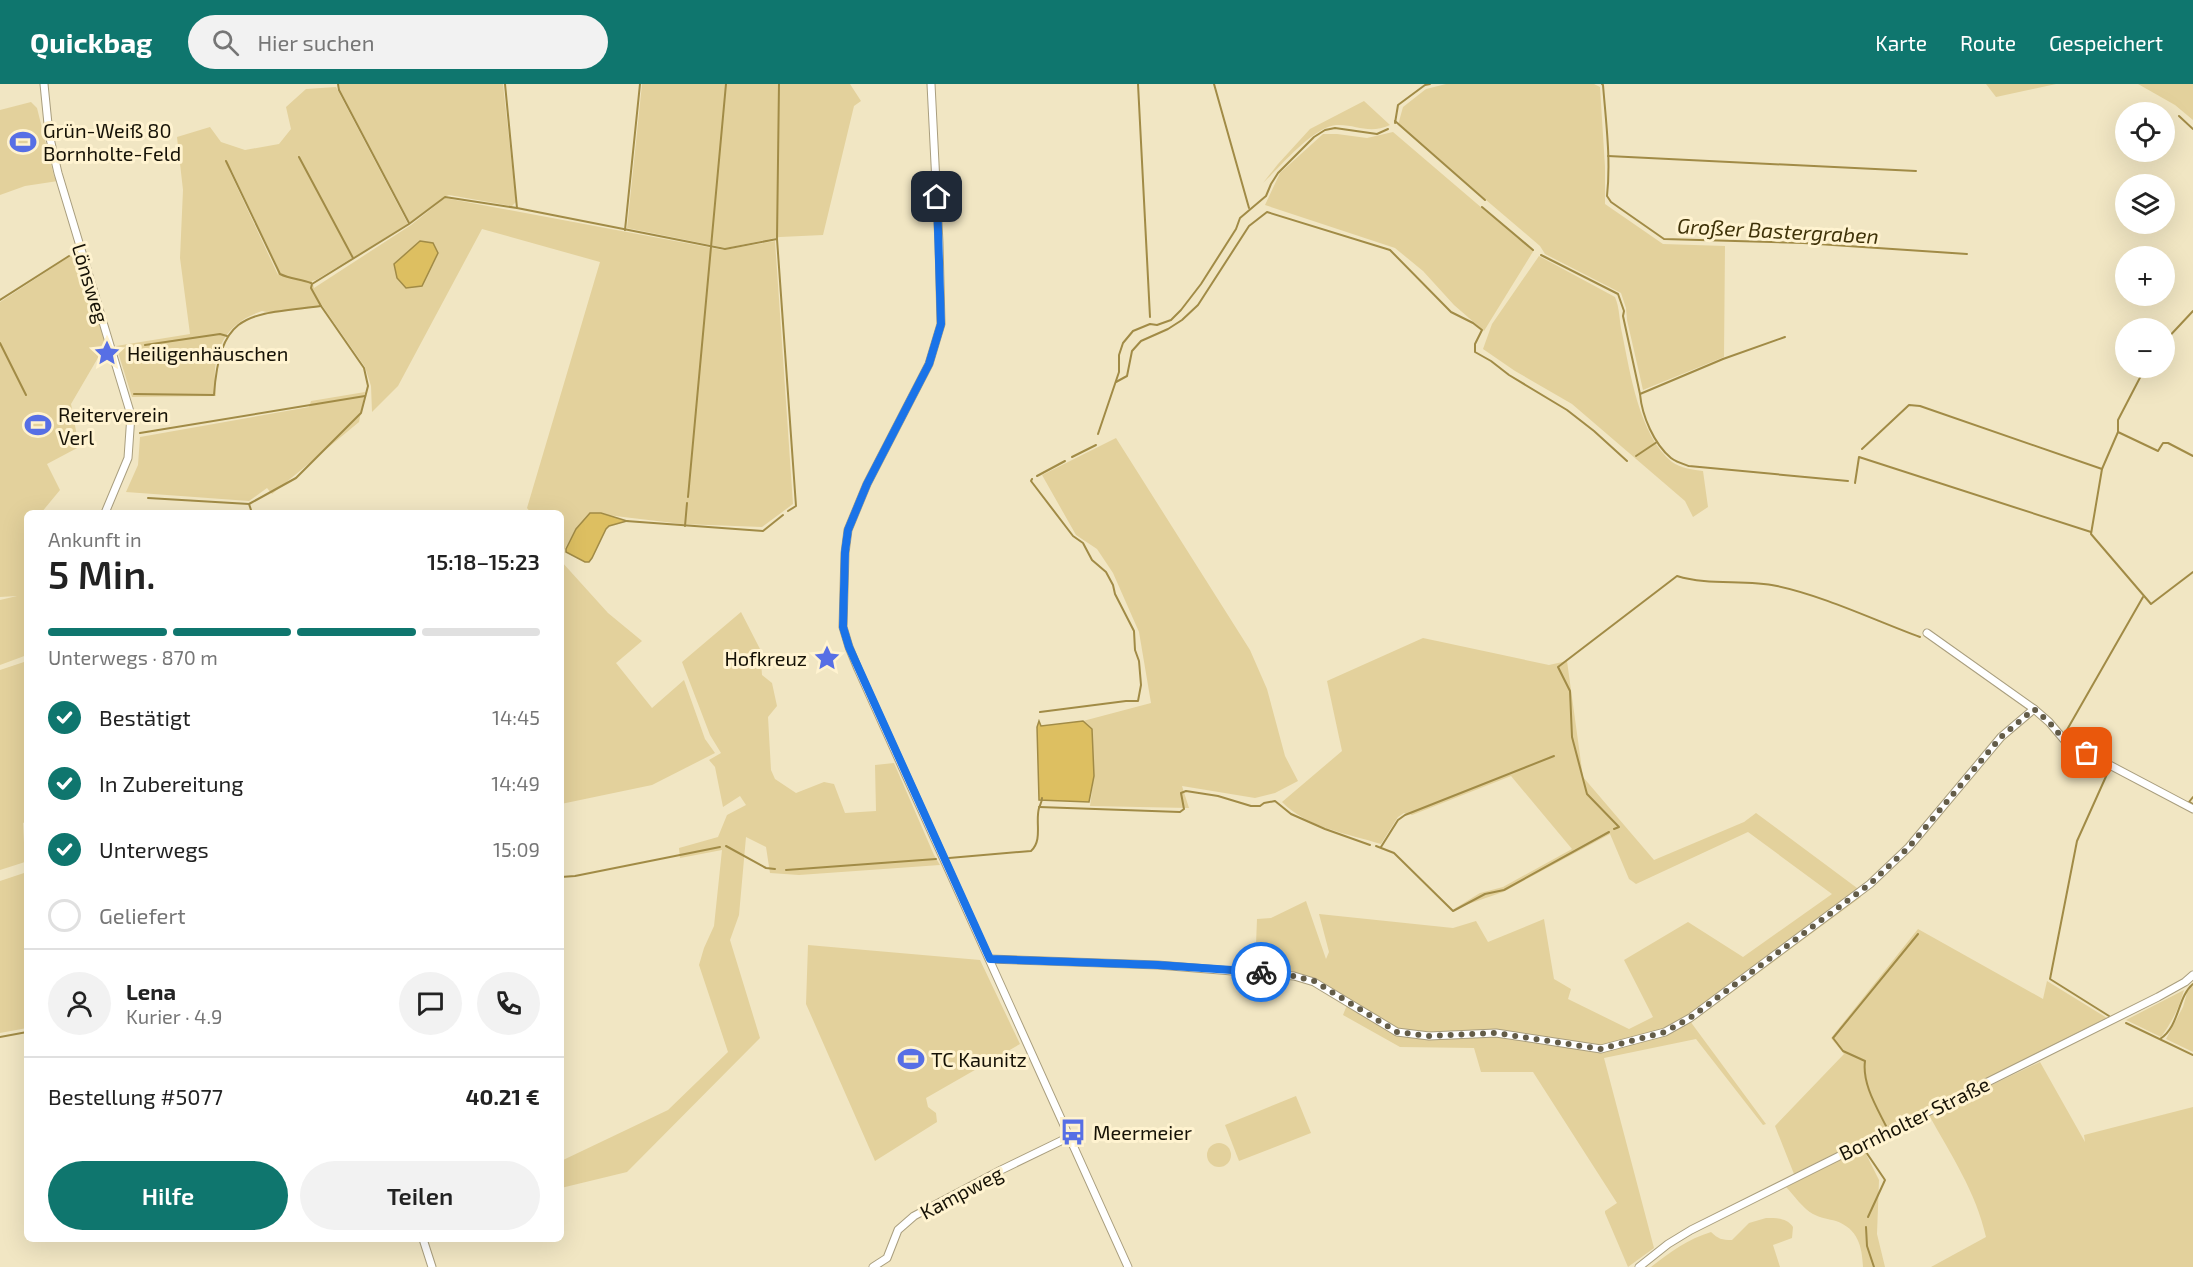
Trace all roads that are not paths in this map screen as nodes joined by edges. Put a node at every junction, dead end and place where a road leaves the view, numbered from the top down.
1 (44, 84) edge
2 (931, 84) edge
3 (106, 510) edge
4 (1927, 633) dead end
5 (2034, 709) junction
6 (2193, 809) edge
7 (990, 959) junction
8 (2193, 975) edge
9 (1068, 1137) junction
10 (424, 1242) edge
11 (432, 1267) edge
12 (873, 1267) edge
13 (1128, 1267) edge
14 (1640, 1267) edge

1 - 3 street, Lönsweg
2 - 7 street
4 - 5 street
5 - 6 street
5 - 7 street
7 - 9 street
8 - 14 street, Bornholter Straße
9 - 12 street, Kampweg
9 - 13 street
10 - 11 street

